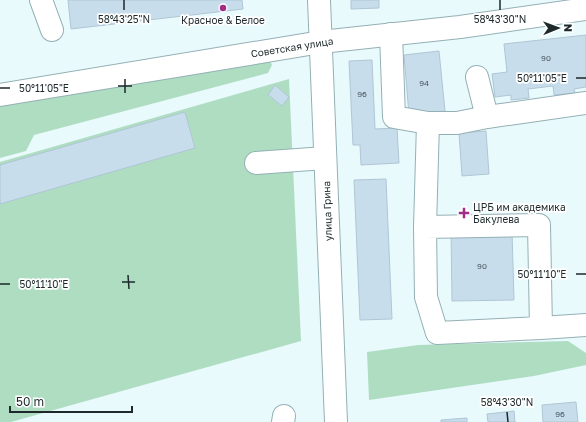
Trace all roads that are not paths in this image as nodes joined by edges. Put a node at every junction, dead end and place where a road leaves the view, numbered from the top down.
1 (41, 0) edge
2 (319, 0) edge
3 (586, 9) edge
4 (52, 30) dead end
5 (391, 34) junction
6 (321, 42) junction
7 (477, 78) dead end
8 (0, 95) edge
9 (586, 103) edge
10 (486, 117) junction
11 (428, 123) junction
12 (325, 158) junction
13 (256, 163) dead end
14 (425, 227) junction
15 (586, 325) edge
16 (541, 328) junction
17 (336, 422) edge

1 - 4 main road
2 - 6 main road, улица Грина
3 - 5 main road, Советская улица
5 - 6 main road, Советская улица
5 - 11 main road
6 - 8 main road, Советская улица
6 - 12 main road, улица Грина
7 - 10 main road
9 - 10 main road
10 - 11 main road
11 - 14 main road
12 - 13 main road
12 - 17 main road, улица Грина
14 - 16 main road
14 - 16 main road
15 - 16 main road

